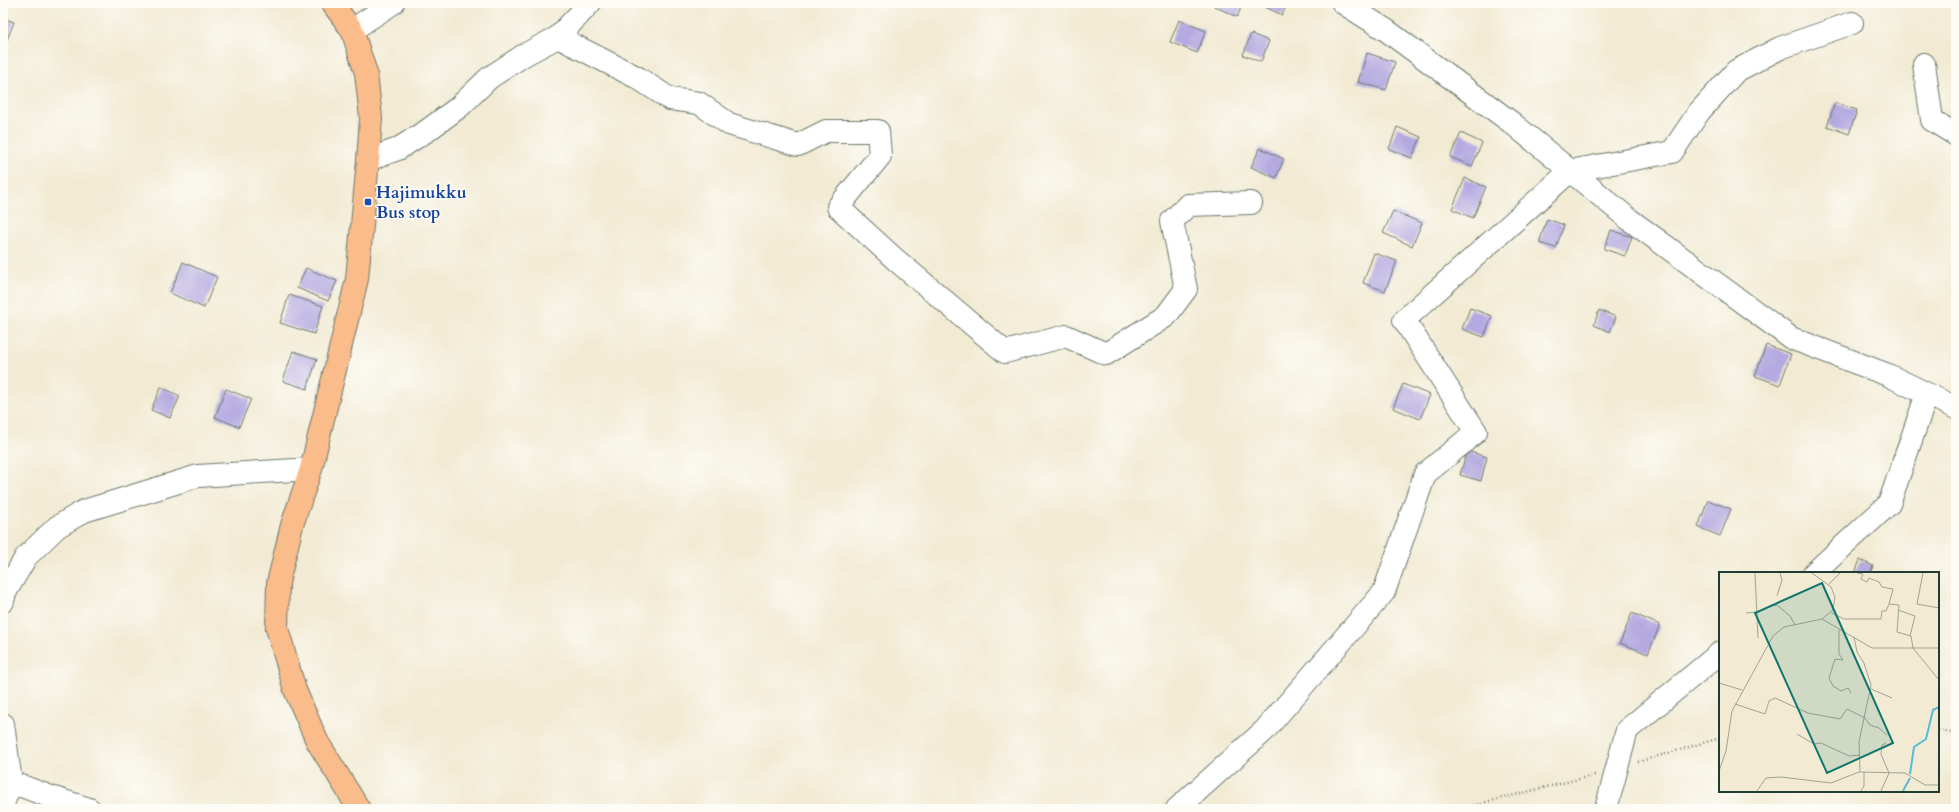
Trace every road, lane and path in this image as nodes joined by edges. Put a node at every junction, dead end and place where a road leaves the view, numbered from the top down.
1 (332, 3) edge
2 (393, 3) edge
3 (590, 3) edge
4 (1343, 3) edge
5 (1852, 23) dead end
6 (352, 30) junction
7 (558, 37) junction
8 (1924, 64) dead end
9 (1956, 135) edge
10 (368, 160) junction
11 (1570, 171) junction
12 (1251, 203) dead end
13 (1927, 394) junction
14 (1956, 408) edge
15 (311, 469) junction
16 (1815, 572) edge
17 (3, 601) edge
18 (1719, 654) edge
19 (3, 724) edge
20 (1939, 730) edge
21 (1956, 734) edge
22 (1719, 738) edge
23 (1636, 763) dead end
24 (1598, 775) dead end
25 (7, 780) edge
26 (3, 804) edge
27 (89, 809) edge
28 (359, 809) edge
29 (1176, 809) edge
30 (1458, 809) edge
31 (1606, 809) edge

1 - 6 main road
2 - 6 street
3 - 7 street
4 - 11 street
5 - 11 street
6 - 10 main road
7 - 10 street
7 - 12 street
8 - 9 street
10 - 15 main road
11 - 13 street
11 - 29 street
13 - 14 street
13 - 16 street
15 - 17 street
15 - 28 main road
18 - 31 street
19 - 25 street
20 - 21 path
22 - 23 path
24 - 30 path
25 - 26 street
25 - 27 street

